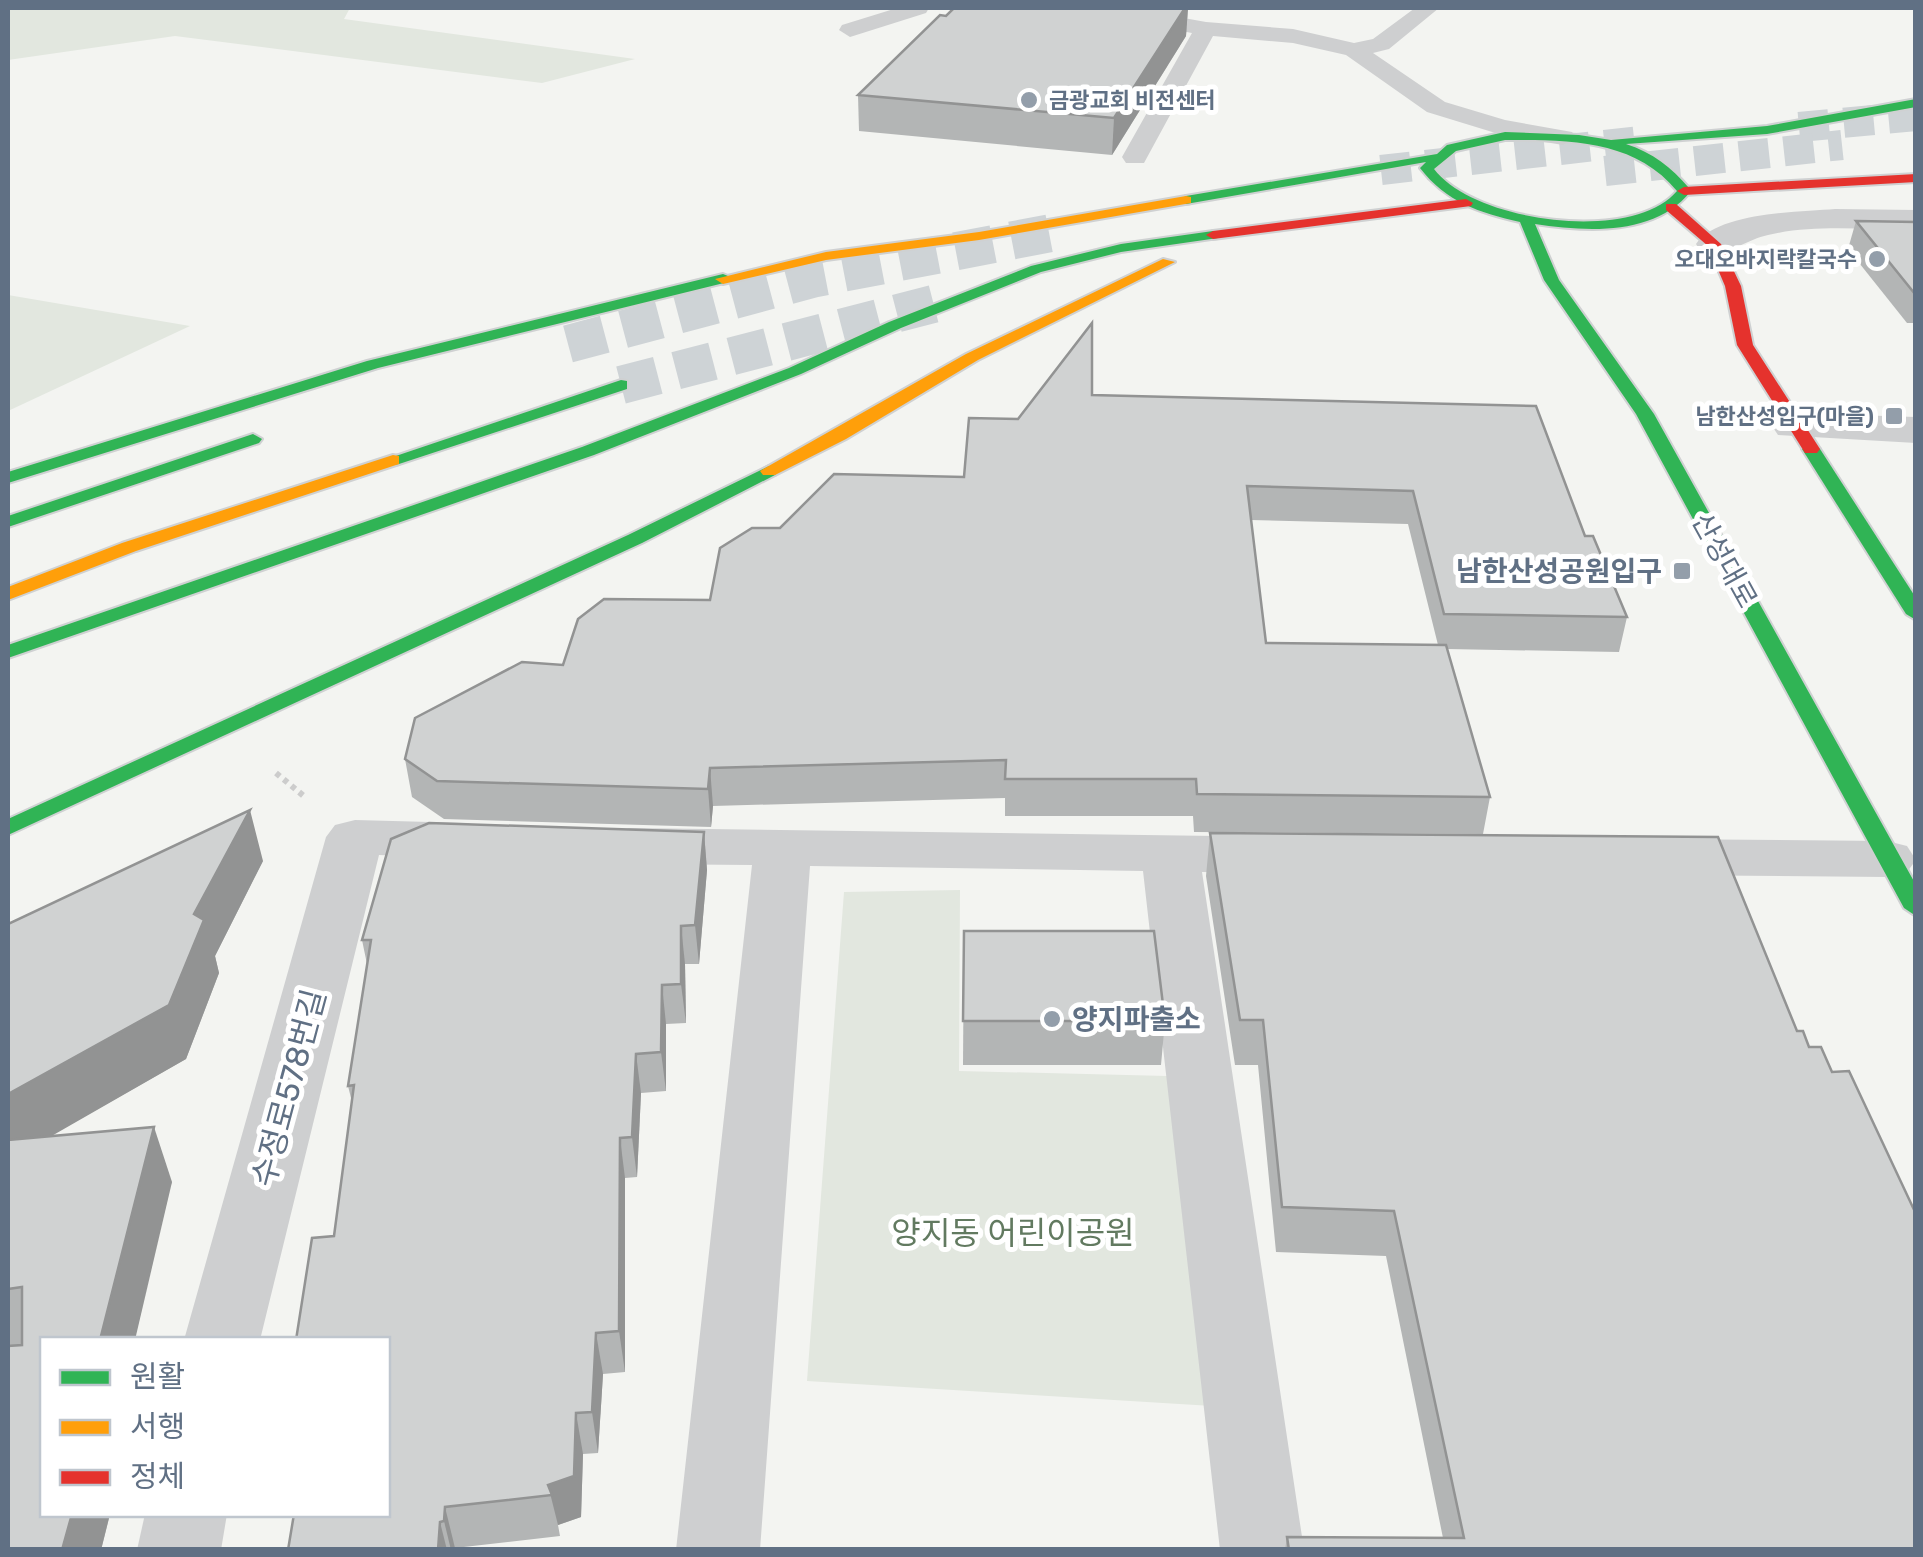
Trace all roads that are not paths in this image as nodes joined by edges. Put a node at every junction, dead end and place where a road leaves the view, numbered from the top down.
1 (918, 8) edge
2 (1096, 8) edge
3 (1428, 8) edge
4 (1206, 29) junction
5 (850, 30) dead end
6 (1354, 50) junction
7 (1916, 105) edge
8 (1436, 107) junction
9 (1852, 136) tunnel mouth
10 (1581, 139) junction
11 (1443, 152) junction
12 (1887, 155) dead end
13 (1135, 157) dead end
14 (1916, 161) edge
15 (1916, 178) edge
16 (1677, 199) junction
17 (1466, 204) junction
18 (1526, 219) junction
19 (1916, 220) edge
20 (1236, 231) junction
21 (1714, 244) junction
22 (783, 266) junction
23 (891, 270) dead end
24 (912, 287) dead end
25 (871, 336) junction
26 (621, 384) tunnel mouth
27 (1793, 426) junction
28 (284, 428) dead end
29 (1916, 430) edge
30 (8, 478) edge
31 (8, 522) edge
32 (8, 594) edge
33 (1916, 614) edge
34 (8, 652) edge
35 (8, 828) edge
36 (510, 842) edge
37 (568, 844) edge
38 (782, 851) junction
39 (1170, 854) junction
40 (1329, 855) edge
41 (1608, 857) edge
42 (1887, 859) junction
43 (1916, 908) edge
44 (223, 1337) edge
45 (185, 1517) edge
46 (179, 1550) edge
47 (718, 1550) edge
48 (1262, 1550) edge

1 - 5 lane
2 - 4 lane
3 - 6 lane
4 - 6 lane
4 - 13 lane
6 - 8 lane
7 - 9 main road
7 - 10 main road
8 - 10 lane
8 - 11 lane
10 - 11 main road
10 - 16 main road
11 - 17 main road
11 - 22 main road
12 - 14 main road
15 - 16 main road
16 - 18 main road
16 - 21 main road
17 - 18 main road
17 - 20 main road
18 - 42 main road, 산성대로
19 - 21 street
20 - 25 main road
20 - 35 main road
21 - 27 main road
22 - 23 main road
22 - 30 main road
24 - 25 main road
25 - 34 main road
26 - 32 main road
27 - 29 street
27 - 33 main road
28 - 31 main road
36 - 44 street, 수정로578번길
37 - 38 street
38 - 39 street
38 - 47 street
39 - 40 street
39 - 48 street
41 - 42 street
42 - 43 main road, 산성대로
45 - 46 street

